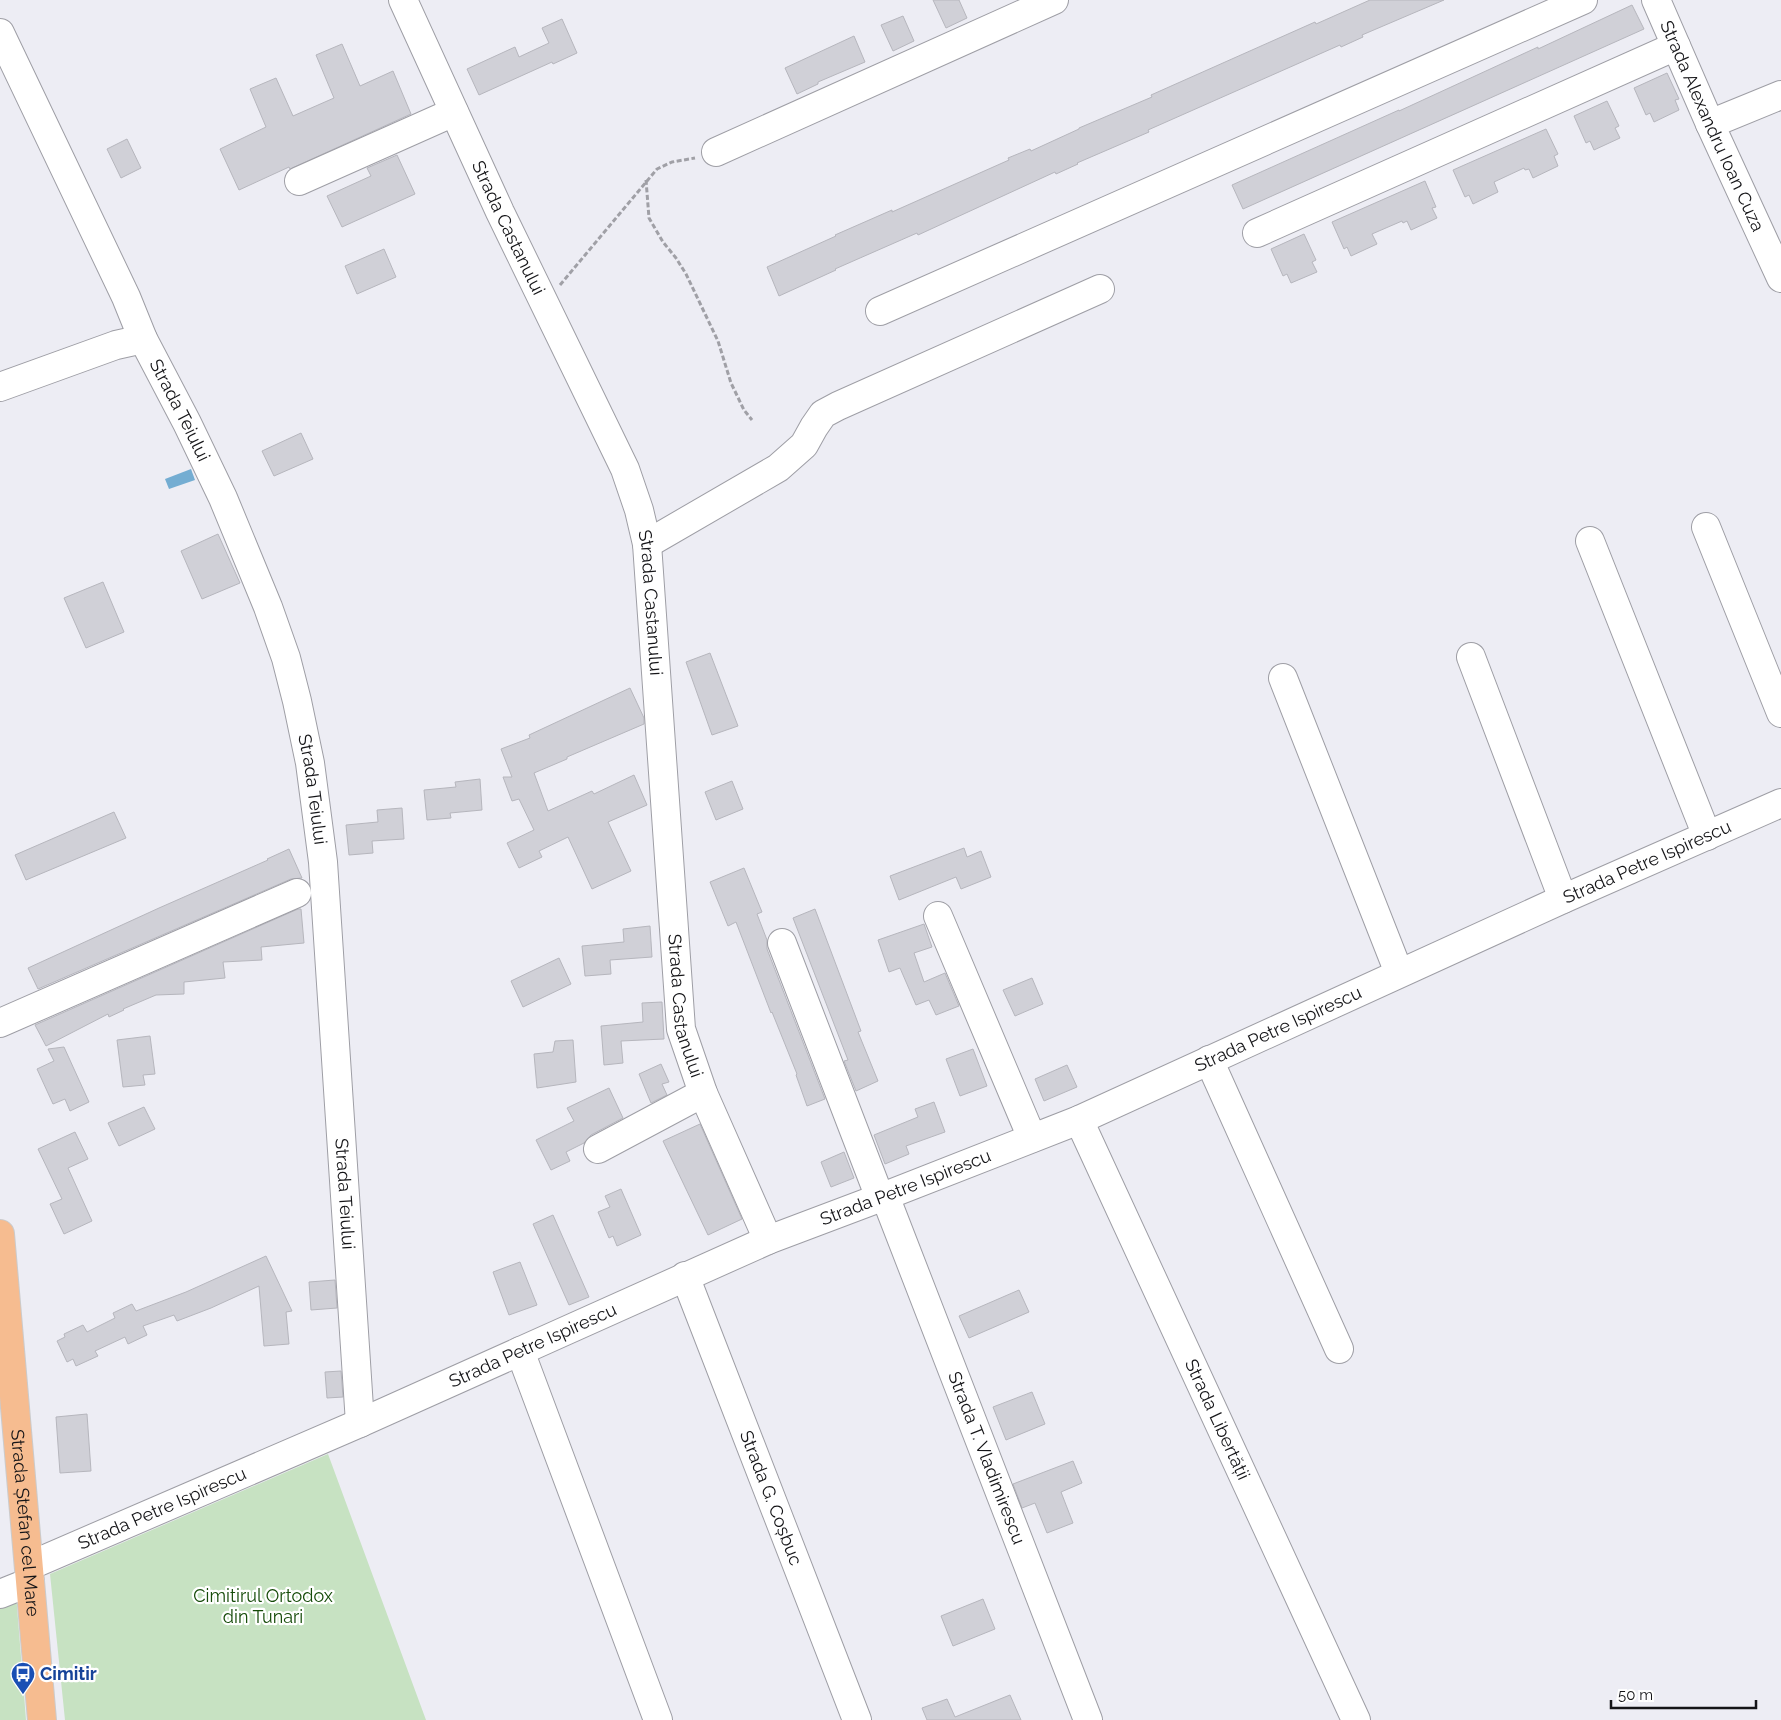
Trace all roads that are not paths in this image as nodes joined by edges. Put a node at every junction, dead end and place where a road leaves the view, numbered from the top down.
1 (403, 0) edge
2 (1054, 0) edge
3 (1583, 0) edge
4 (1656, 0) edge
5 (0, 33) edge
6 (1676, 46) junction
7 (1781, 95) edge
8 (454, 112) junction
9 (1710, 124) junction
10 (716, 152) road end
11 (299, 181) dead end
12 (1257, 233) dead end
13 (1781, 278) edge
14 (1100, 289) dead end
15 (880, 311) dead end
16 (143, 339) junction
17 (0, 387) edge
18 (1706, 527) dead end
19 (1590, 541) dead end
20 (646, 544) junction
21 (1471, 657) dead end
22 (1283, 678) dead end
23 (1781, 713) edge
24 (1781, 803) edge
25 (1707, 836) junction
26 (298, 893) dead end
27 (1563, 899) junction
28 (938, 916) dead end
29 (782, 943) dead end
30 (1399, 973) junction
31 (0, 1023) edge
32 (1209, 1060) junction
33 (703, 1093) junction
34 (1079, 1120) junction
35 (1032, 1138) junction
36 (598, 1149) dead end
37 (882, 1197) junction
38 (0, 1234) edge
39 (768, 1240) junction
40 (685, 1276) junction
41 (2, 1281) edge
42 (1339, 1349) dead end
43 (520, 1351) junction
44 (360, 1423) junction
45 (30, 1574) junction
46 (0, 1594) edge
47 (42, 1720) edge
48 (658, 1720) edge
49 (857, 1720) edge
50 (1088, 1720) edge
51 (1356, 1720) edge

1 - 8 street, Strada Castanului
2 - 10 street
3 - 15 street
4 - 6 street, Strada Alexandru Ioan Cuza
5 - 16 street
6 - 9 street, Strada Alexandru Ioan Cuza
6 - 12 street
7 - 9 street
8 - 11 street
8 - 20 street, Strada Castanului
9 - 13 street, Strada Alexandru Ioan Cuza
14 - 20 street
16 - 17 street, Strada Teiului
16 - 44 street, Strada Teiului
18 - 23 street
19 - 25 street
20 - 33 street, Strada Castanului
21 - 27 street
22 - 30 street
24 - 25 street, Strada Petre Ispirescu
25 - 27 street, Strada Petre Ispirescu
26 - 31 street
27 - 30 street, Strada Petre Ispirescu
28 - 35 street
29 - 37 street, Strada T. Vladimirescu
30 - 32 street, Strada Petre Ispirescu
32 - 34 street, Strada Petre Ispirescu
32 - 42 street
33 - 36 street
33 - 39 street, Strada Castanului
34 - 35 street, Strada Petre Ispirescu
34 - 51 street, Strada Libertății
35 - 37 street, Strada Petre Ispirescu
37 - 39 street, Strada Petre Ispirescu
37 - 50 street, Strada T. Vladimirescu
38 - 41 main road, Strada Ștefan cel Mare
39 - 40 street, Strada Petre Ispirescu
40 - 43 street, Strada Petre Ispirescu
40 - 49 street, Strada G. Coșbuc
41 - 45 main road, Strada Ștefan cel Mare
43 - 44 street, Strada Petre Ispirescu
43 - 48 street
44 - 45 street, Strada Petre Ispirescu
45 - 46 street, Strada Petre Ispirescu
45 - 47 main road, Strada Ștefan cel Mare

